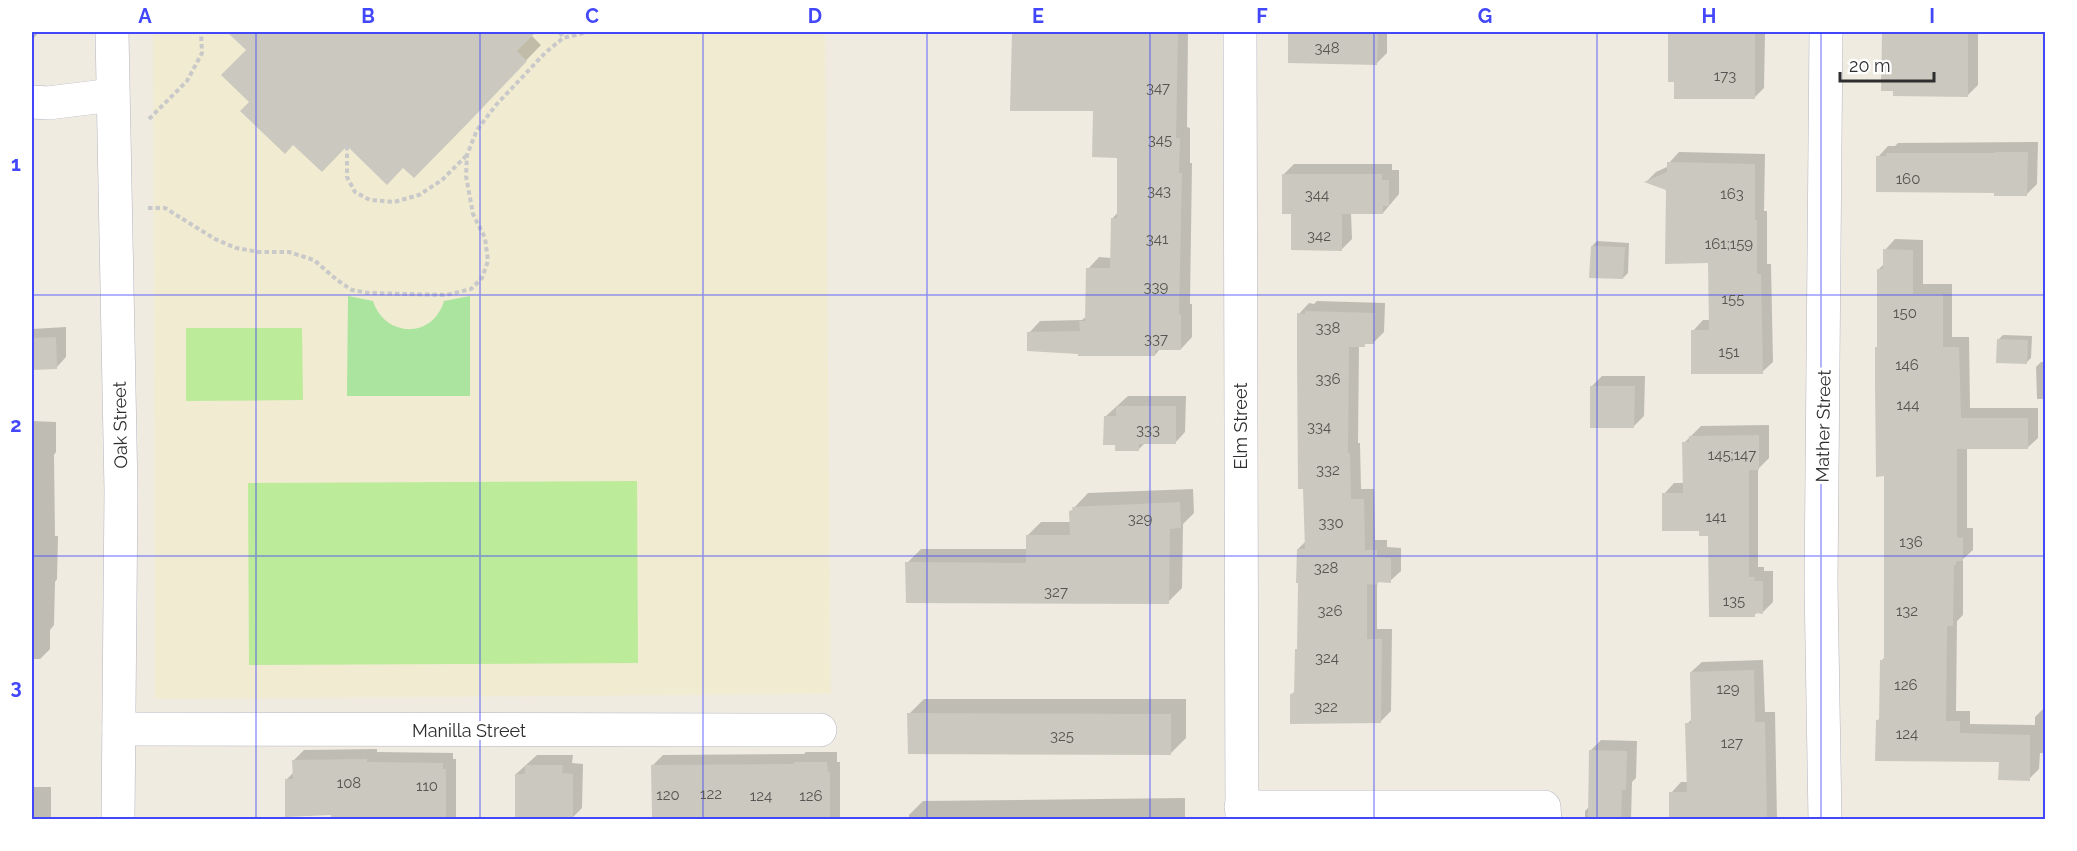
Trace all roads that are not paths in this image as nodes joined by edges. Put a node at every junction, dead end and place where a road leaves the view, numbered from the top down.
1 (112, 32) edge
2 (1240, 32) edge
3 (1826, 32) edge
4 (113, 95) junction
5 (32, 102) edge
6 (119, 729) junction
7 (820, 730) dead end
8 (1241, 813) edge
9 (118, 819) edge
10 (1545, 819) edge
11 (1825, 819) edge

1 - 4 street, Oak Street
2 - 8 street, Elm Street
3 - 11 street, Mather Street
4 - 5 street
4 - 6 street, Oak Street
6 - 7 street, Manilla Street
6 - 9 street, Oak Street
8 - 10 street

